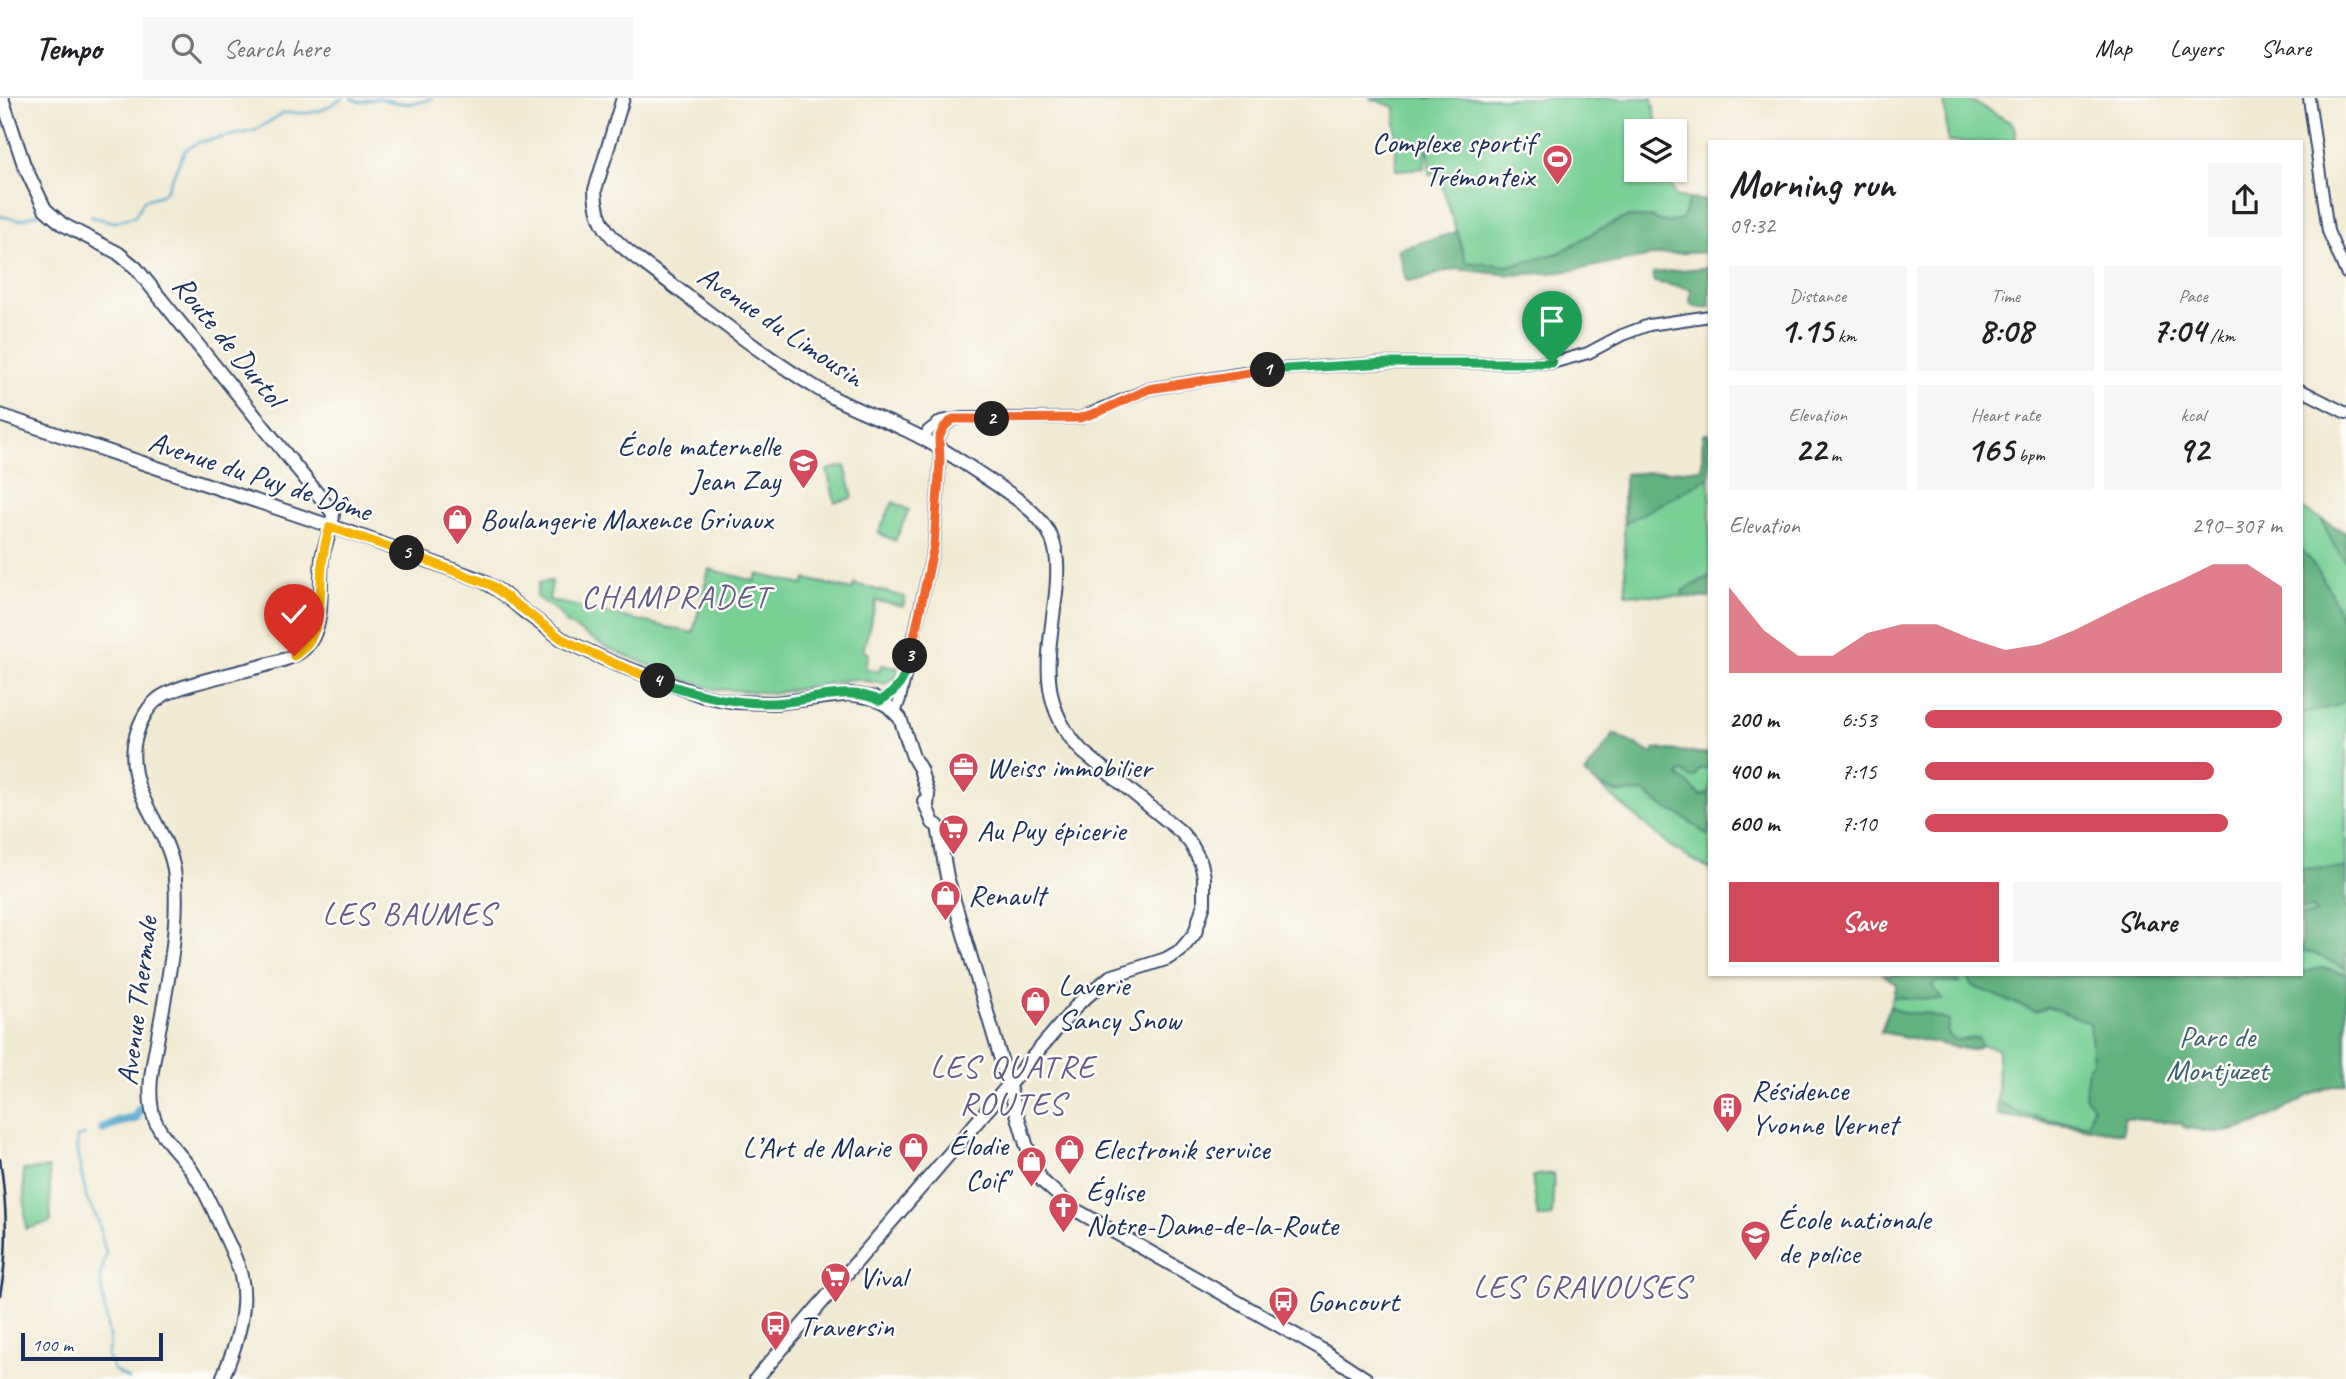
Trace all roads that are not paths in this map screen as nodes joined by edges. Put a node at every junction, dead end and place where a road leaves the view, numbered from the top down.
1 (2, 98) edge
2 (623, 98) edge
3 (2309, 98) edge
4 (2346, 273) edge
5 (1708, 316) edge
6 (2303, 391) edge
7 (2346, 412) edge
8 (0, 415) edge
9 (953, 419) junction
10 (924, 439) junction
11 (940, 448) junction
12 (330, 527) junction
13 (904, 681) junction
14 (880, 701) junction
15 (895, 713) junction
16 (1008, 1083) junction
17 (222, 1379) edge
18 (756, 1379) edge
19 (1366, 1379) edge

1 - 12 main road, Route de Durtol
2 - 10 main road, Avenue du Limousin
3 - 4 street
5 - 9 street
6 - 7 street
8 - 12 main road, Avenue du Puy de Dôme
9 - 10 street
9 - 11 street
10 - 11 main road, Avenue du Limousin
11 - 13 street
11 - 16 main road, Avenue du Limousin
12 - 14 main road, Avenue du Puy de Dôme
12 - 17 main road, Avenue Thermale
13 - 14 street
13 - 15 street
14 - 15 main road, Avenue du Puy de Dôme
15 - 16 main road, Avenue du Puy de Dôme
16 - 18 main road, Avenue du Limousin
16 - 19 main road, Avenue du Puy de Dôme

